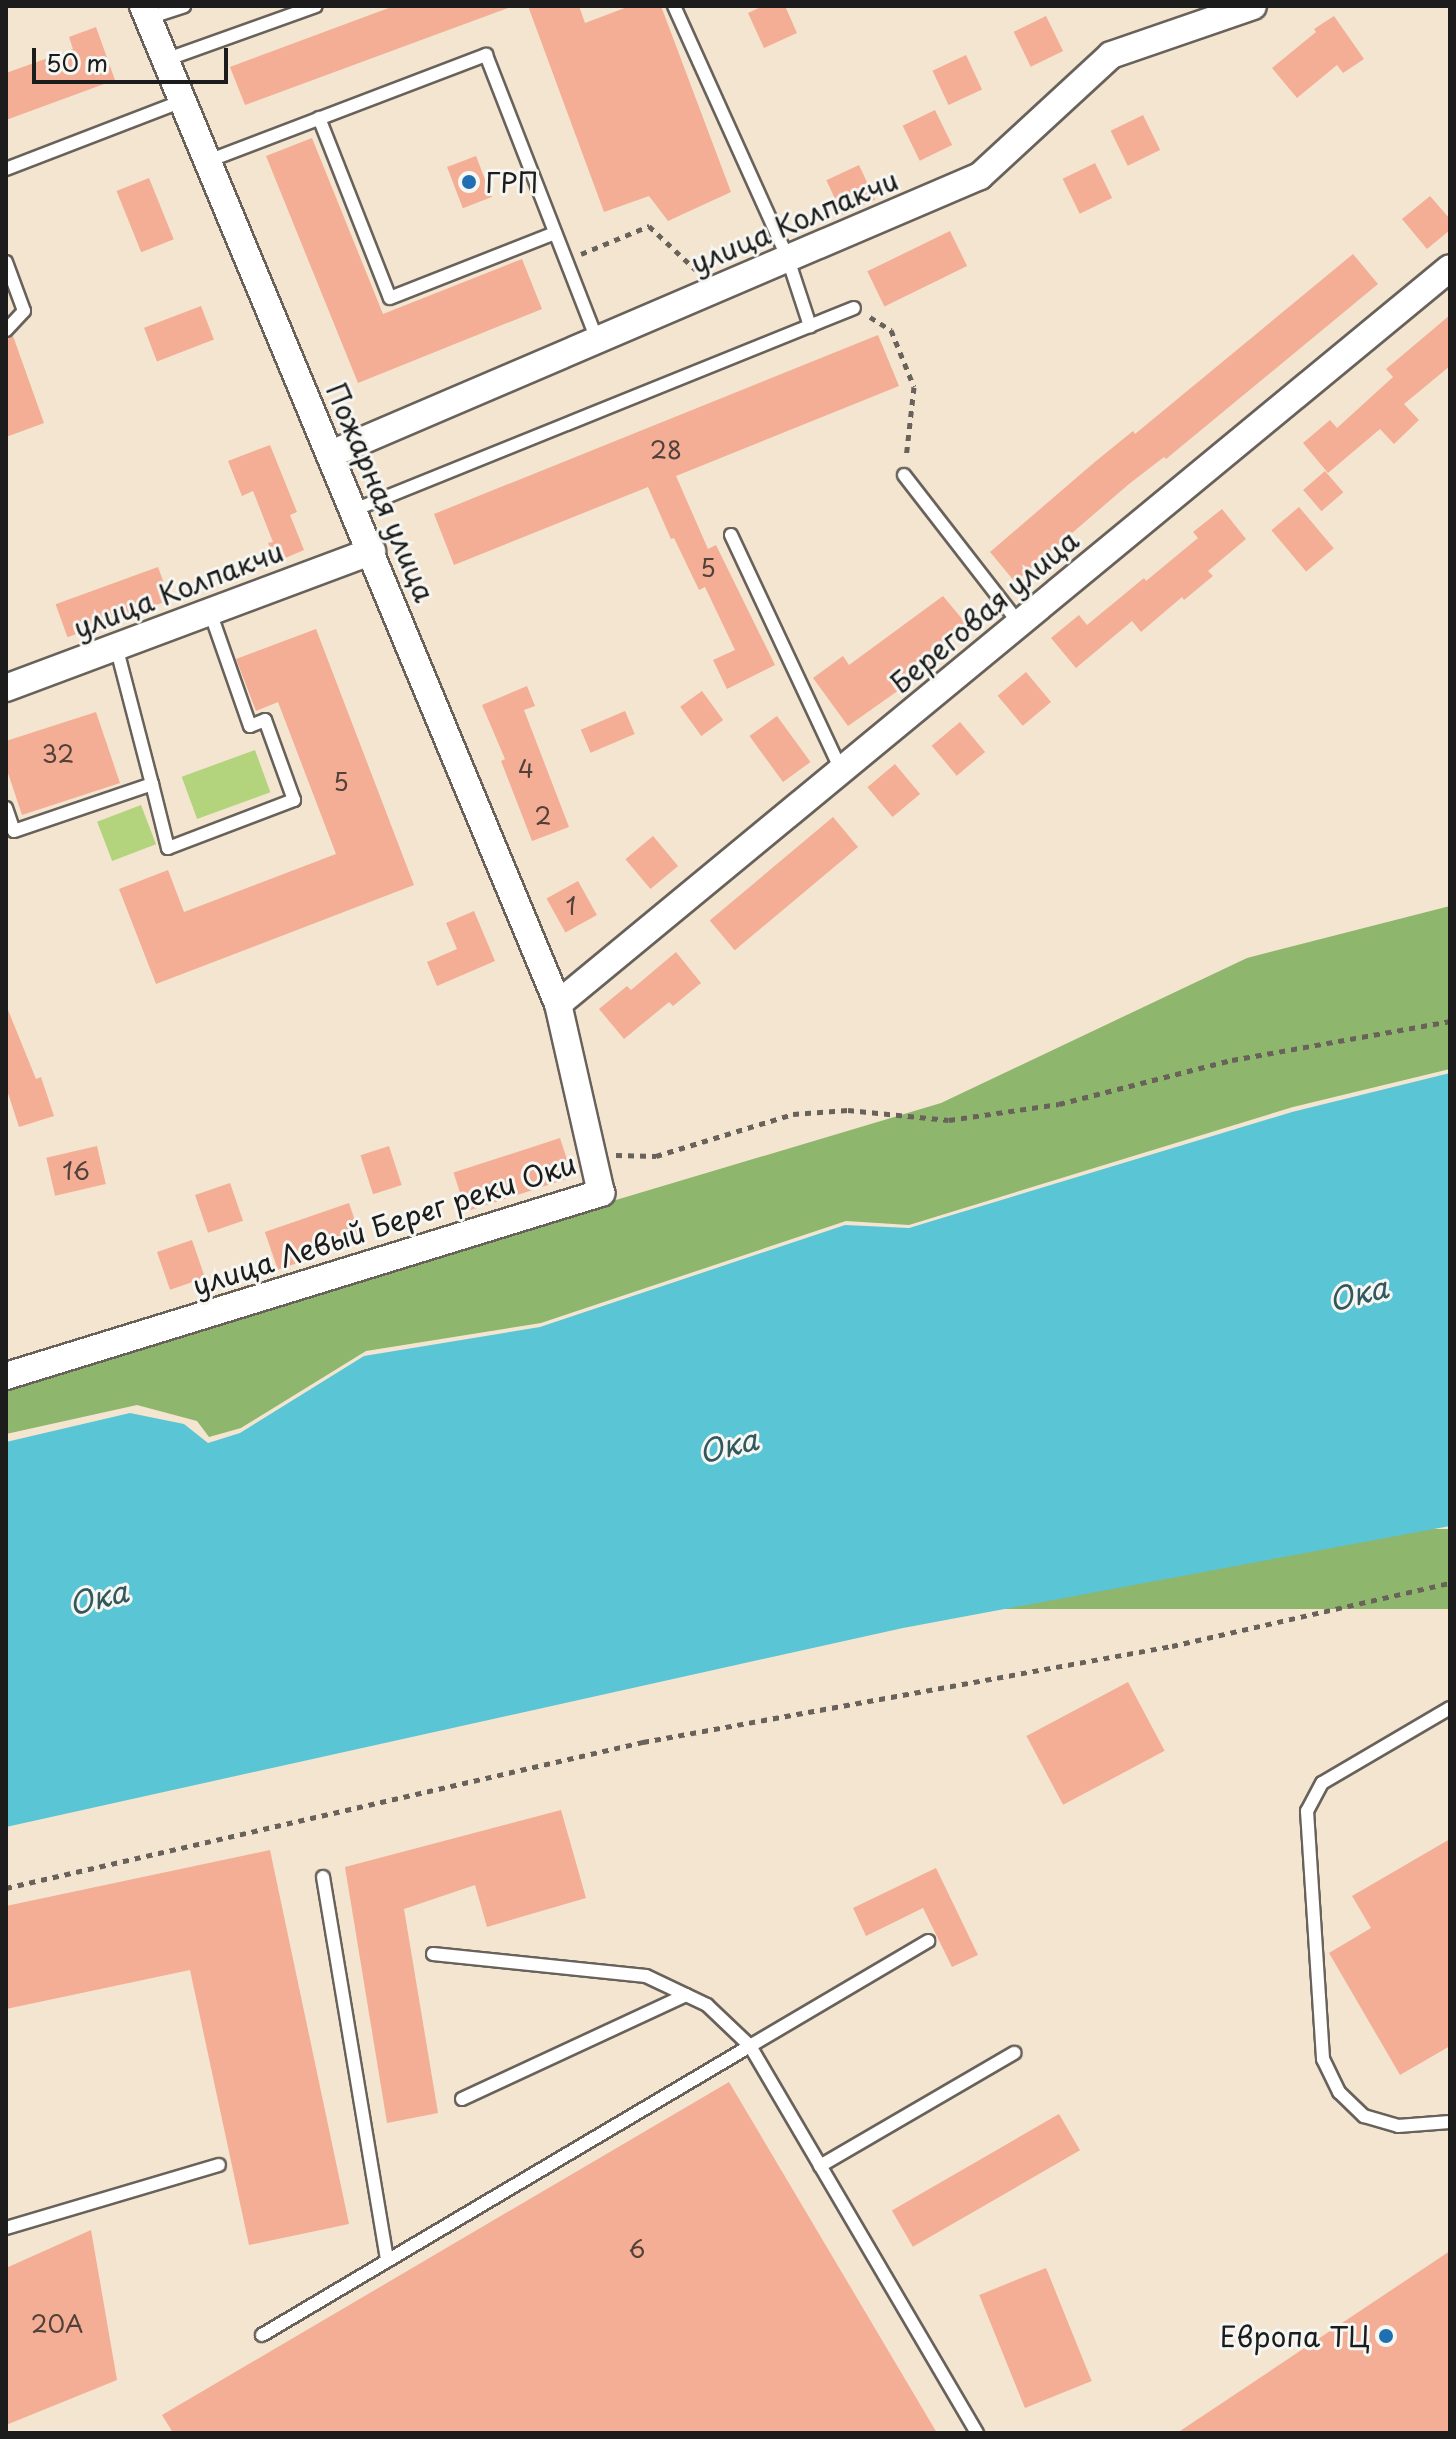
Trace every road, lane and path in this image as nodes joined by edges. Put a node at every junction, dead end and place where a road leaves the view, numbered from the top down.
1 (184, 6) edge
2 (316, 6) edge
3 (674, 6) edge
4 (1253, 6) edge
5 (145, 12) edge
6 (165, 60) junction
7 (182, 101) junction
8 (319, 118) junction
9 (208, 161) junction
10 (6, 169) edge
11 (555, 233) junction
12 (788, 259) junction
13 (565, 260) junction
14 (6, 262) edge
15 (1450, 268) edge
16 (716, 289) junction
17 (854, 308) joint
18 (810, 326) junction
19 (6, 330) edge
20 (597, 340) junction
21 (331, 454) junction
22 (904, 475) joint
23 (354, 510) junction
24 (731, 535) dead end
25 (372, 551) junction
26 (210, 611) junction
27 (1019, 623) junction
28 (116, 646) junction
29 (6, 688) edge
30 (841, 770) junction
31 (152, 784) junction
32 (6, 808) edge
33 (558, 1004) junction
34 (1450, 1021) edge
35 (592, 1154) junction
36 (7, 1372) edge
37 (1450, 1583) edge
38 (1450, 1708) edge
39 (323, 1877) dead end
40 (6, 1888) edge
41 (928, 1941) dead end
42 (433, 1954) dead end
43 (686, 1995) junction
44 (750, 2046) junction
45 (1014, 2053) dead end
46 (462, 2099) dead end
47 (1450, 2122) edge
48 (219, 2165) dead end
49 (820, 2166) junction
50 (6, 2228) edge
51 (387, 2261) junction
52 (262, 2335) dead end
53 (977, 2433) edge

1 - 5 lane
2 - 6 lane
3 - 12 lane
4 - 12 street, улица Колпакчи
5 - 6 street, Пожарная улица
6 - 7 street, Пожарная улица
7 - 9 street, Пожарная улица
7 - 10 lane
8 - 9 lane
8 - 11 lane
8 - 11 lane
9 - 21 street, Пожарная улица
11 - 13 lane
12 - 16 street, улица Колпакчи
12 - 18 lane
13 - 16 path
13 - 20 lane
14 - 19 lane
15 - 27 street, Береговая улица
16 - 20 street, улица Колпакчи
17 - 18 lane
17 - 22 path
18 - 23 lane
20 - 21 street, улица Колпакчи
21 - 23 street, Пожарная улица
22 - 27 lane
23 - 25 street, Пожарная улица
24 - 30 lane
25 - 26 street, улица Колпакчи
25 - 33 street, Пожарная улица
26 - 28 street, улица Колпакчи
26 - 31 lane
27 - 30 street, Береговая улица
28 - 29 street, улица Колпакчи
28 - 31 lane
30 - 33 street, Береговая улица
31 - 32 lane
33 - 35 street, улица Левый Берег реки Оки
34 - 35 path
35 - 36 street, улица Левый Берег реки Оки
37 - 40 path
38 - 47 lane
39 - 51 lane
41 - 44 lane
42 - 43 lane
43 - 44 lane
43 - 46 lane
44 - 49 lane
44 - 51 lane
45 - 49 lane
48 - 50 lane
49 - 53 lane
51 - 52 lane

